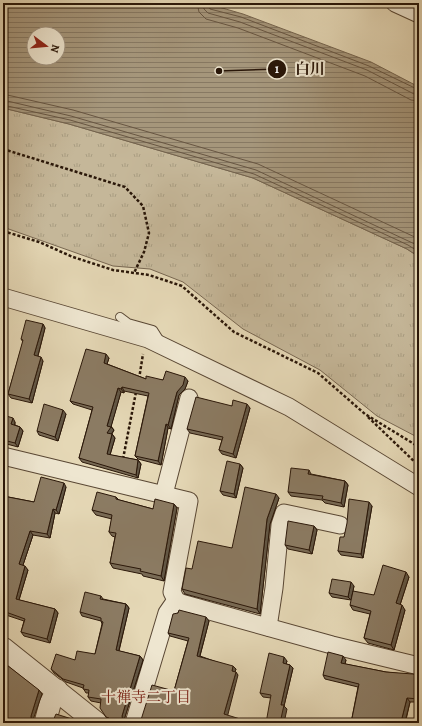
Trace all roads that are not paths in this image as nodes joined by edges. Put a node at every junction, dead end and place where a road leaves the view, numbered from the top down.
1 (395, 3) edge
2 (419, 14) edge
3 (3, 297) edge
4 (120, 317) dead end
5 (164, 347) junction
6 (189, 398) dead end
7 (3, 456) edge
8 (419, 487) edge
9 (164, 494) junction
10 (340, 525) dead end
11 (176, 600) junction
12 (268, 627) junction
13 (3, 648) edge
14 (419, 666) edge
15 (57, 690) junction
16 (45, 723) edge
17 (98, 723) edge
18 (134, 723) edge

1 - 2 street
3 - 5 street
4 - 5 lane
5 - 8 street
6 - 9 street
7 - 9 street
9 - 11 street
10 - 12 street
11 - 12 street
11 - 18 street
12 - 14 street
13 - 15 street
15 - 16 street
15 - 17 street

